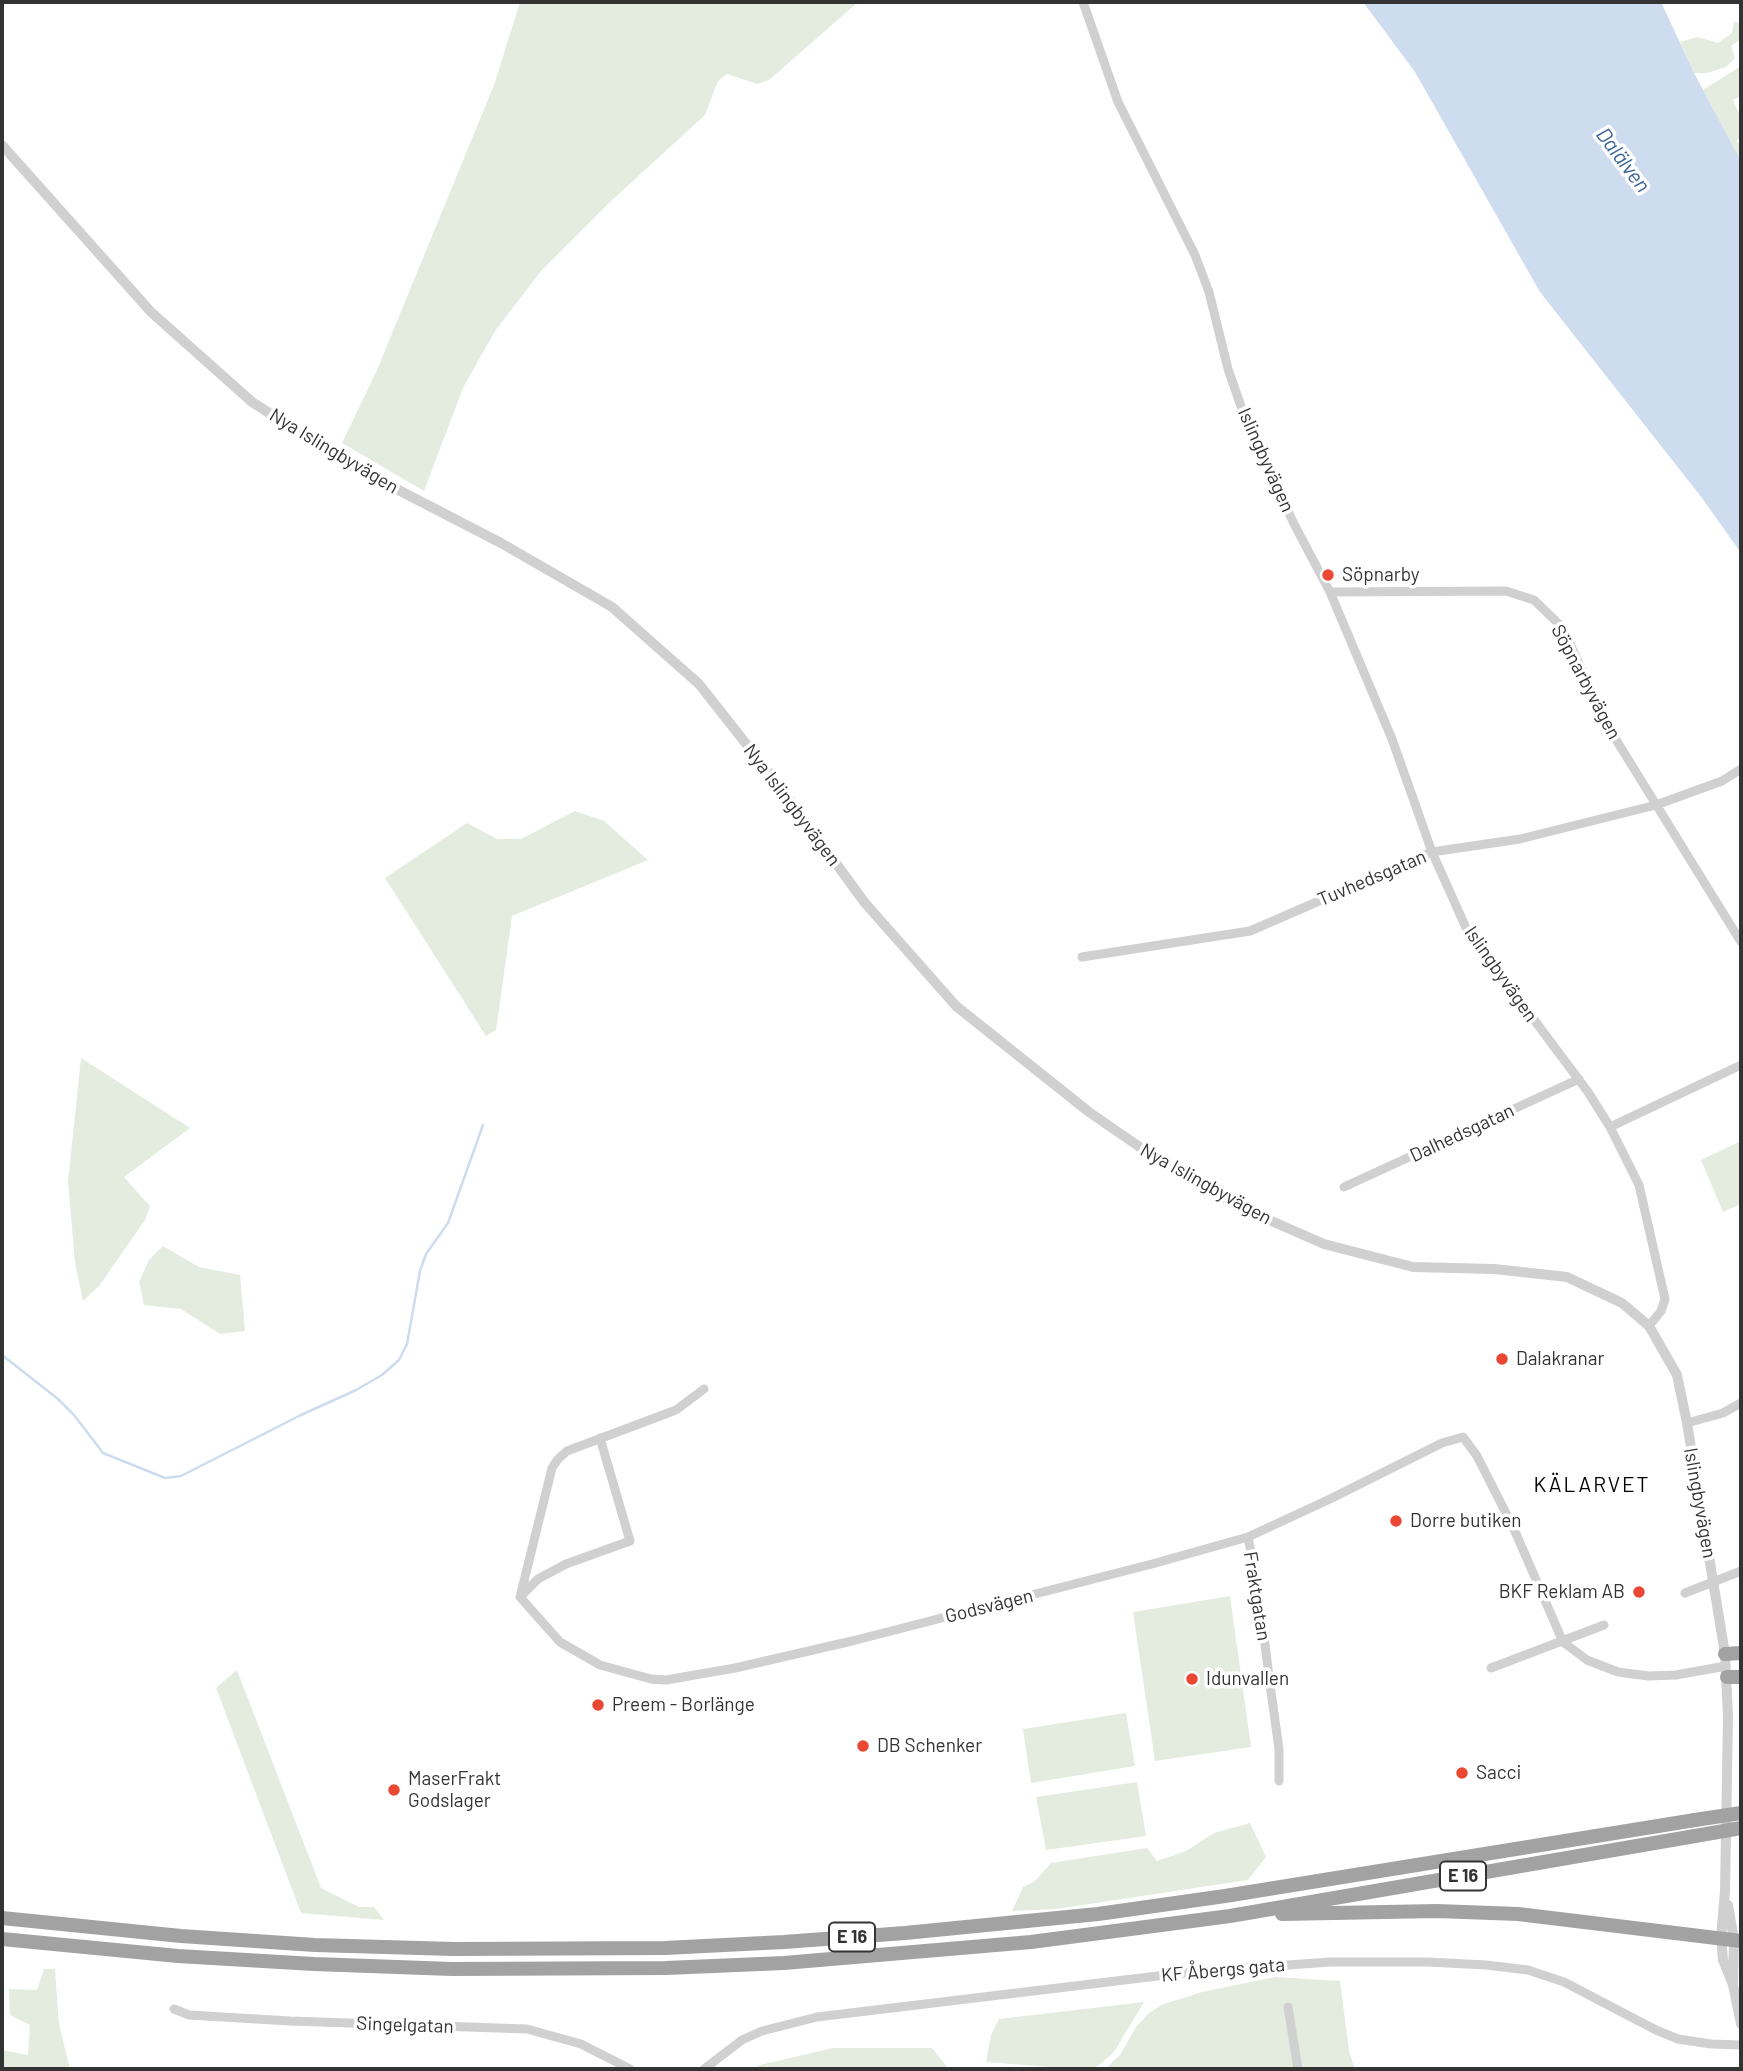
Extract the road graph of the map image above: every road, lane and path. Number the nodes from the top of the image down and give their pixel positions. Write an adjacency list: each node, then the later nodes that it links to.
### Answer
1 (1083, 2): 3 (street, Islingbyvägen)
2 (2, 145): 13 (street, Nya Islingbyvägen)
3 (1330, 592): 5 (street, Söpnarbyvägen); 6 (street, Islingbyvägen)
4 (1741, 769): 5 (street, Tuvhedsgatan)
5 (1656, 804): 6 (street, Tuvhedsgatan); 7 (street, Söpnarbyvägen)
6 (1432, 852): 8 (street, Tuvhedsgatan); 10 (street, Islingbyvägen)
7 (1741, 942)
8 (1082, 957)
9 (1741, 1065): 11 (street)
10 (1579, 1079): 11 (street, Islingbyvägen); 12 (street, Dalhedsgatan)
11 (1609, 1127): 13 (street, Islingbyvägen)
12 (1344, 1187)
13 (1649, 1326): 16 (street, Islingbyvägen)
14 (704, 1389): 17 (street)
15 (1741, 1403): 16 (street)
16 (1687, 1423): 20 (street, Islingbyvägen)
17 (600, 1438): 22 (street); 22 (street)
18 (1248, 1537): 22 (street, Godsvägen); 24 (street, Godsvägen); 28 (street, Fraktgatan)
19 (1741, 1571): 20 (street)
20 (1714, 1582): 21 (street); 27 (street, Islingbyvägen)
21 (1685, 1592)
22 (520, 1597)
23 (1604, 1625): 24 (street)
24 (1563, 1642): 26 (street); 27 (street)
25 (1741, 1653): 27 (highway)
26 (1491, 1668)
27 (1730, 1668): 34 (street, Islingbyvägen)
28 (1279, 1781)
29 (1741, 1813): 32 (highway, E 16, bridge)
30 (1741, 1828): 31 (highway, E 16, bridge)
31 (1230, 1916): 33 (highway, E 16); 34 (highway)
32 (2, 1918)
33 (2, 1939)
34 (1732, 1940): 37 (street, Islingbyvägen)
35 (1288, 2007): 41 (street)
36 (174, 2009): 39 (street, Singelgatan)
37 (1741, 2024)
38 (1741, 2045): 40 (street, KF Åbergs gata)
39 (630, 2069)
40 (704, 2069)
41 (1298, 2069)

